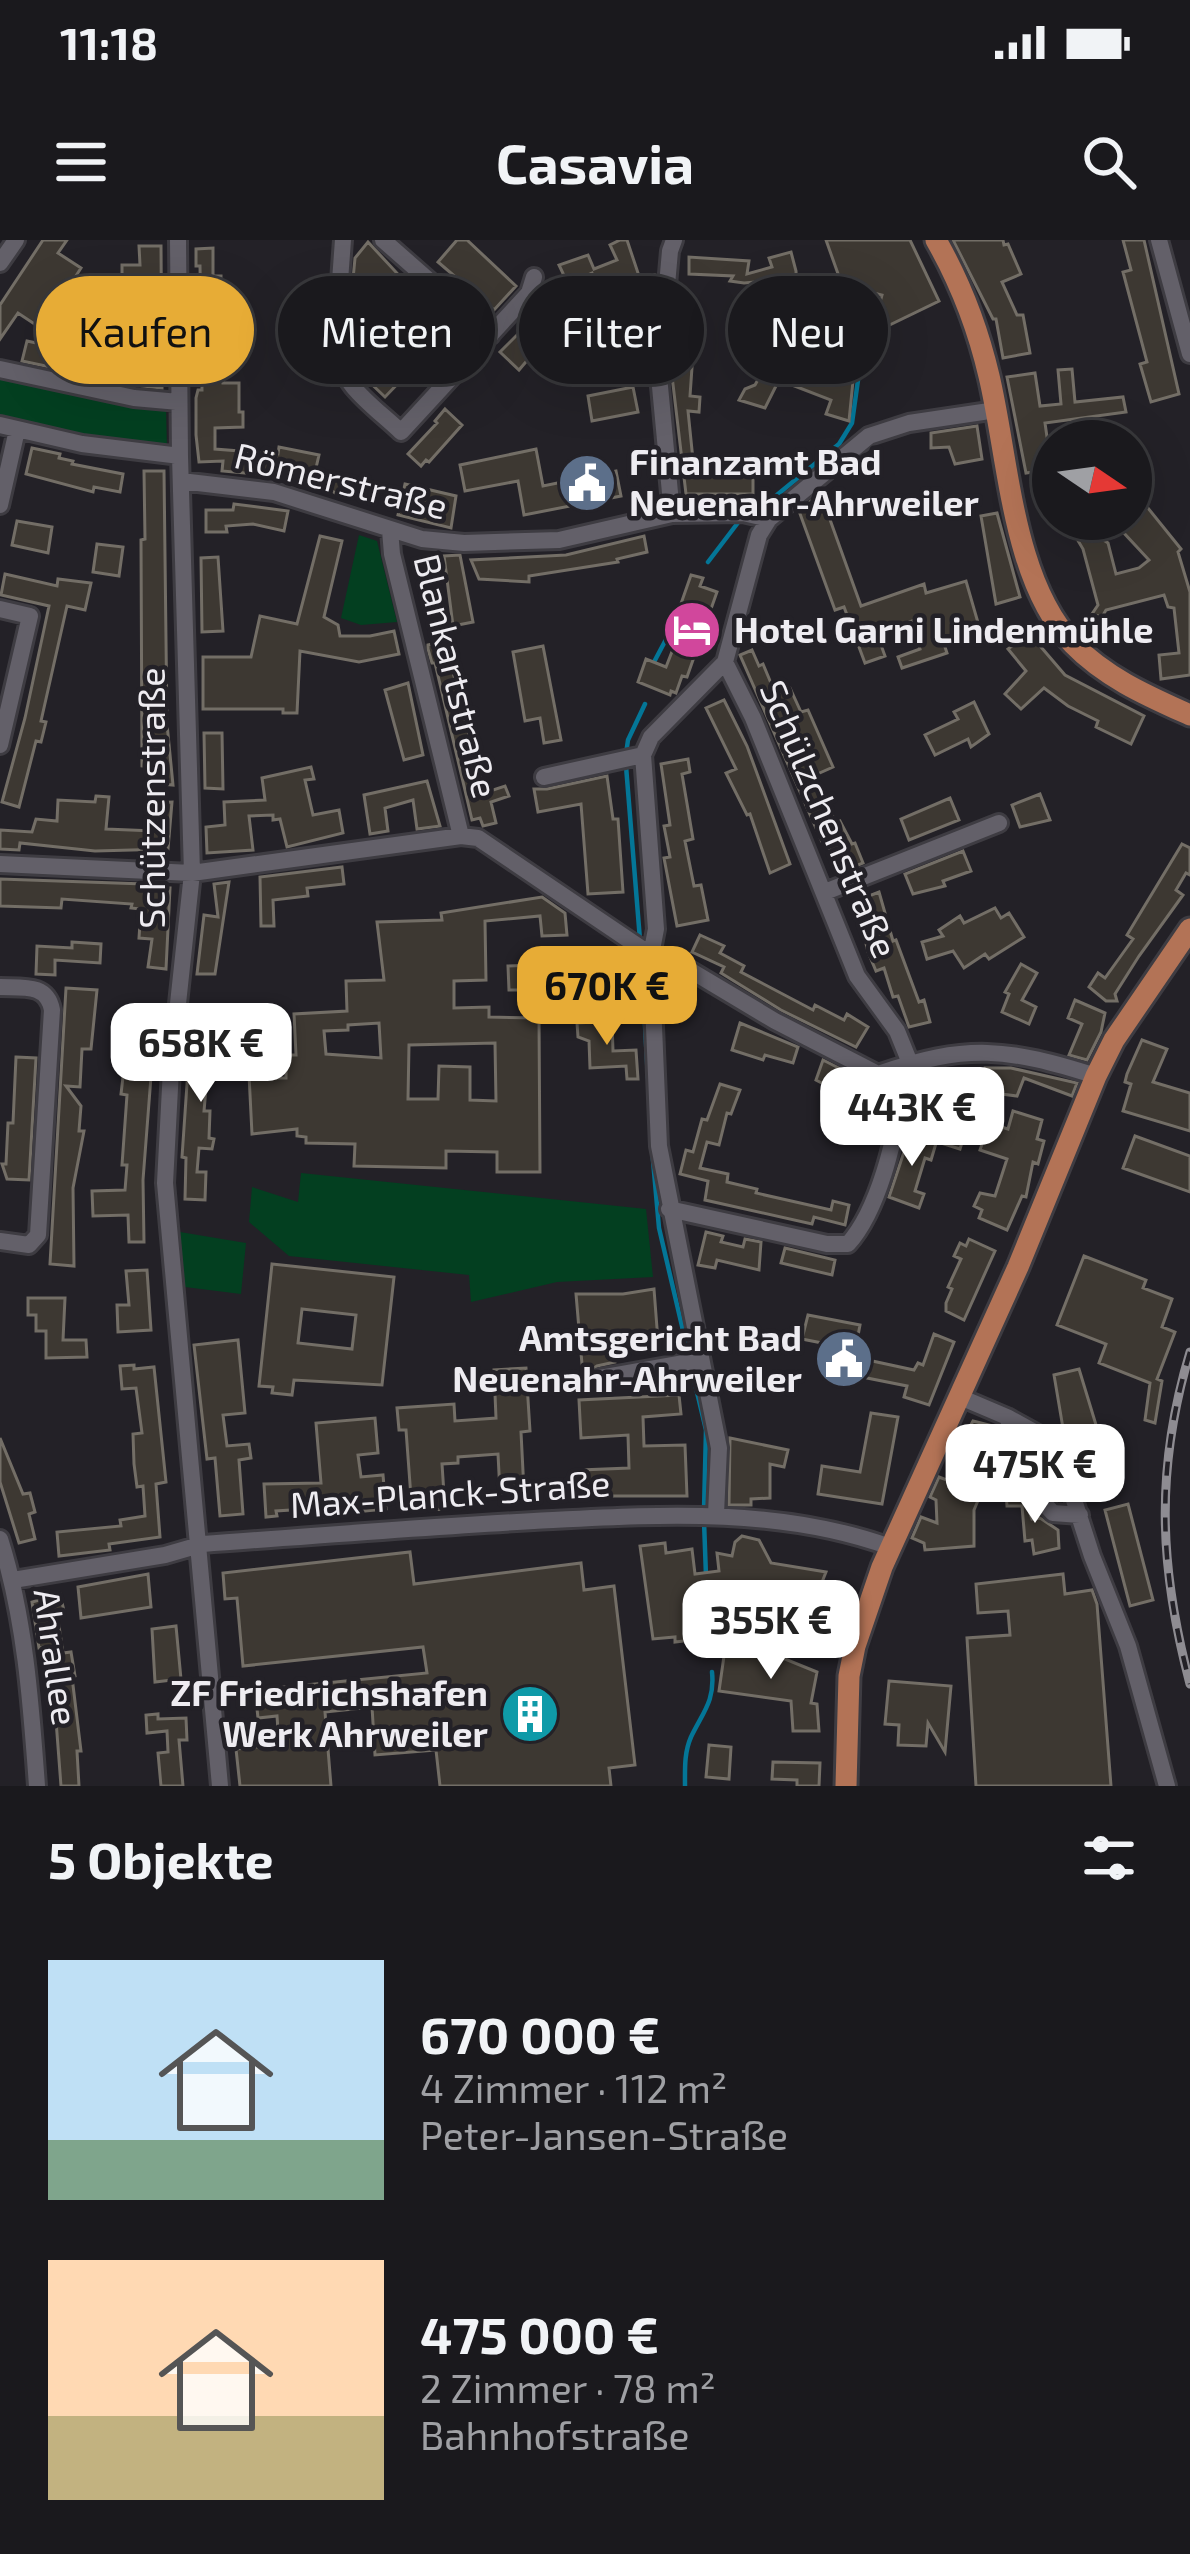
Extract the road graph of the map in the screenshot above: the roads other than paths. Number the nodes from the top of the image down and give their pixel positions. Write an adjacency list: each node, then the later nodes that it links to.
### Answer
1 (16, 240): 8 (street)
2 (178, 240): 17 (street, Schützenstraße)
3 (343, 240): 9 (street)
4 (383, 240): 10 (street)
5 (674, 240): 23 (street)
6 (935, 240): 18 (main road)
7 (1160, 240): 13 (street)
8 (0, 263)
9 (340, 276)
10 (424, 276)
11 (519, 304): 12 (street)
12 (495, 331)
13 (1190, 355)
14 (0, 369): 17 (street)
15 (350, 384): 16 (street)
16 (446, 384)
17 (179, 402): 20 (street, Schützenstraße)
18 (996, 410): 24 (street); 29 (main road)
19 (9, 428): 20 (street, Römerstraße); 22 (street)
20 (180, 456): 21 (street, Schützenstraße)
21 (181, 481): 25 (street, Römerstraße); 36 (street, Schützenstraße)
22 (0, 505)
23 (672, 514): 24 (street, Römerstraße); 25 (street, Römerstraße)
24 (769, 519): 27 (street)
25 (390, 530): 34 (street, Blankartstraße)
26 (0, 609): 28 (street)
27 (725, 662): 31 (street); 37 (street, Schülzchenstraße)
28 (4, 707): 30 (street)
29 (1190, 716)
30 (0, 746)
31 (631, 758): 32 (street); 39 (street)
32 (544, 778)
33 (999, 823): 37 (street)
34 (461, 836): 36 (street); 39 (street)
35 (0, 864): 36 (street)
36 (192, 873): 52 (street, Schützenstraße)
37 (825, 892): 41 (street, Schülzchenstraße)
38 (1190, 929): 42 (main road)
39 (644, 951): 41 (street); 43 (street)
40 (0, 987): 44 (street)
41 (910, 1063): 42 (street); 43 (street)
42 (1096, 1076): 47 (main road)
43 (669, 1209): 45 (street)
44 (0, 1241)
45 (694, 1361): 46 (street); 49 (street)
46 (600, 1378)
47 (960, 1397): 48 (street); 53 (main road)
48 (1007, 1417): 50 (street); 50 (street)
49 (708, 1514): 52 (street, Max-Planck-Straße); 53 (street, Max-Planck-Straße)
50 (1080, 1515): 58 (street)
51 (0, 1539): 54 (street, Ahrallee)
52 (196, 1545): 54 (street, Max-Planck-Straße); 56 (street, Schützenstraße)
53 (890, 1547): 57 (main road)
54 (13, 1580): 55 (street, Ahrallee)
55 (38, 1786)
56 (220, 1786)
57 (846, 1786)
58 (1167, 1786)

